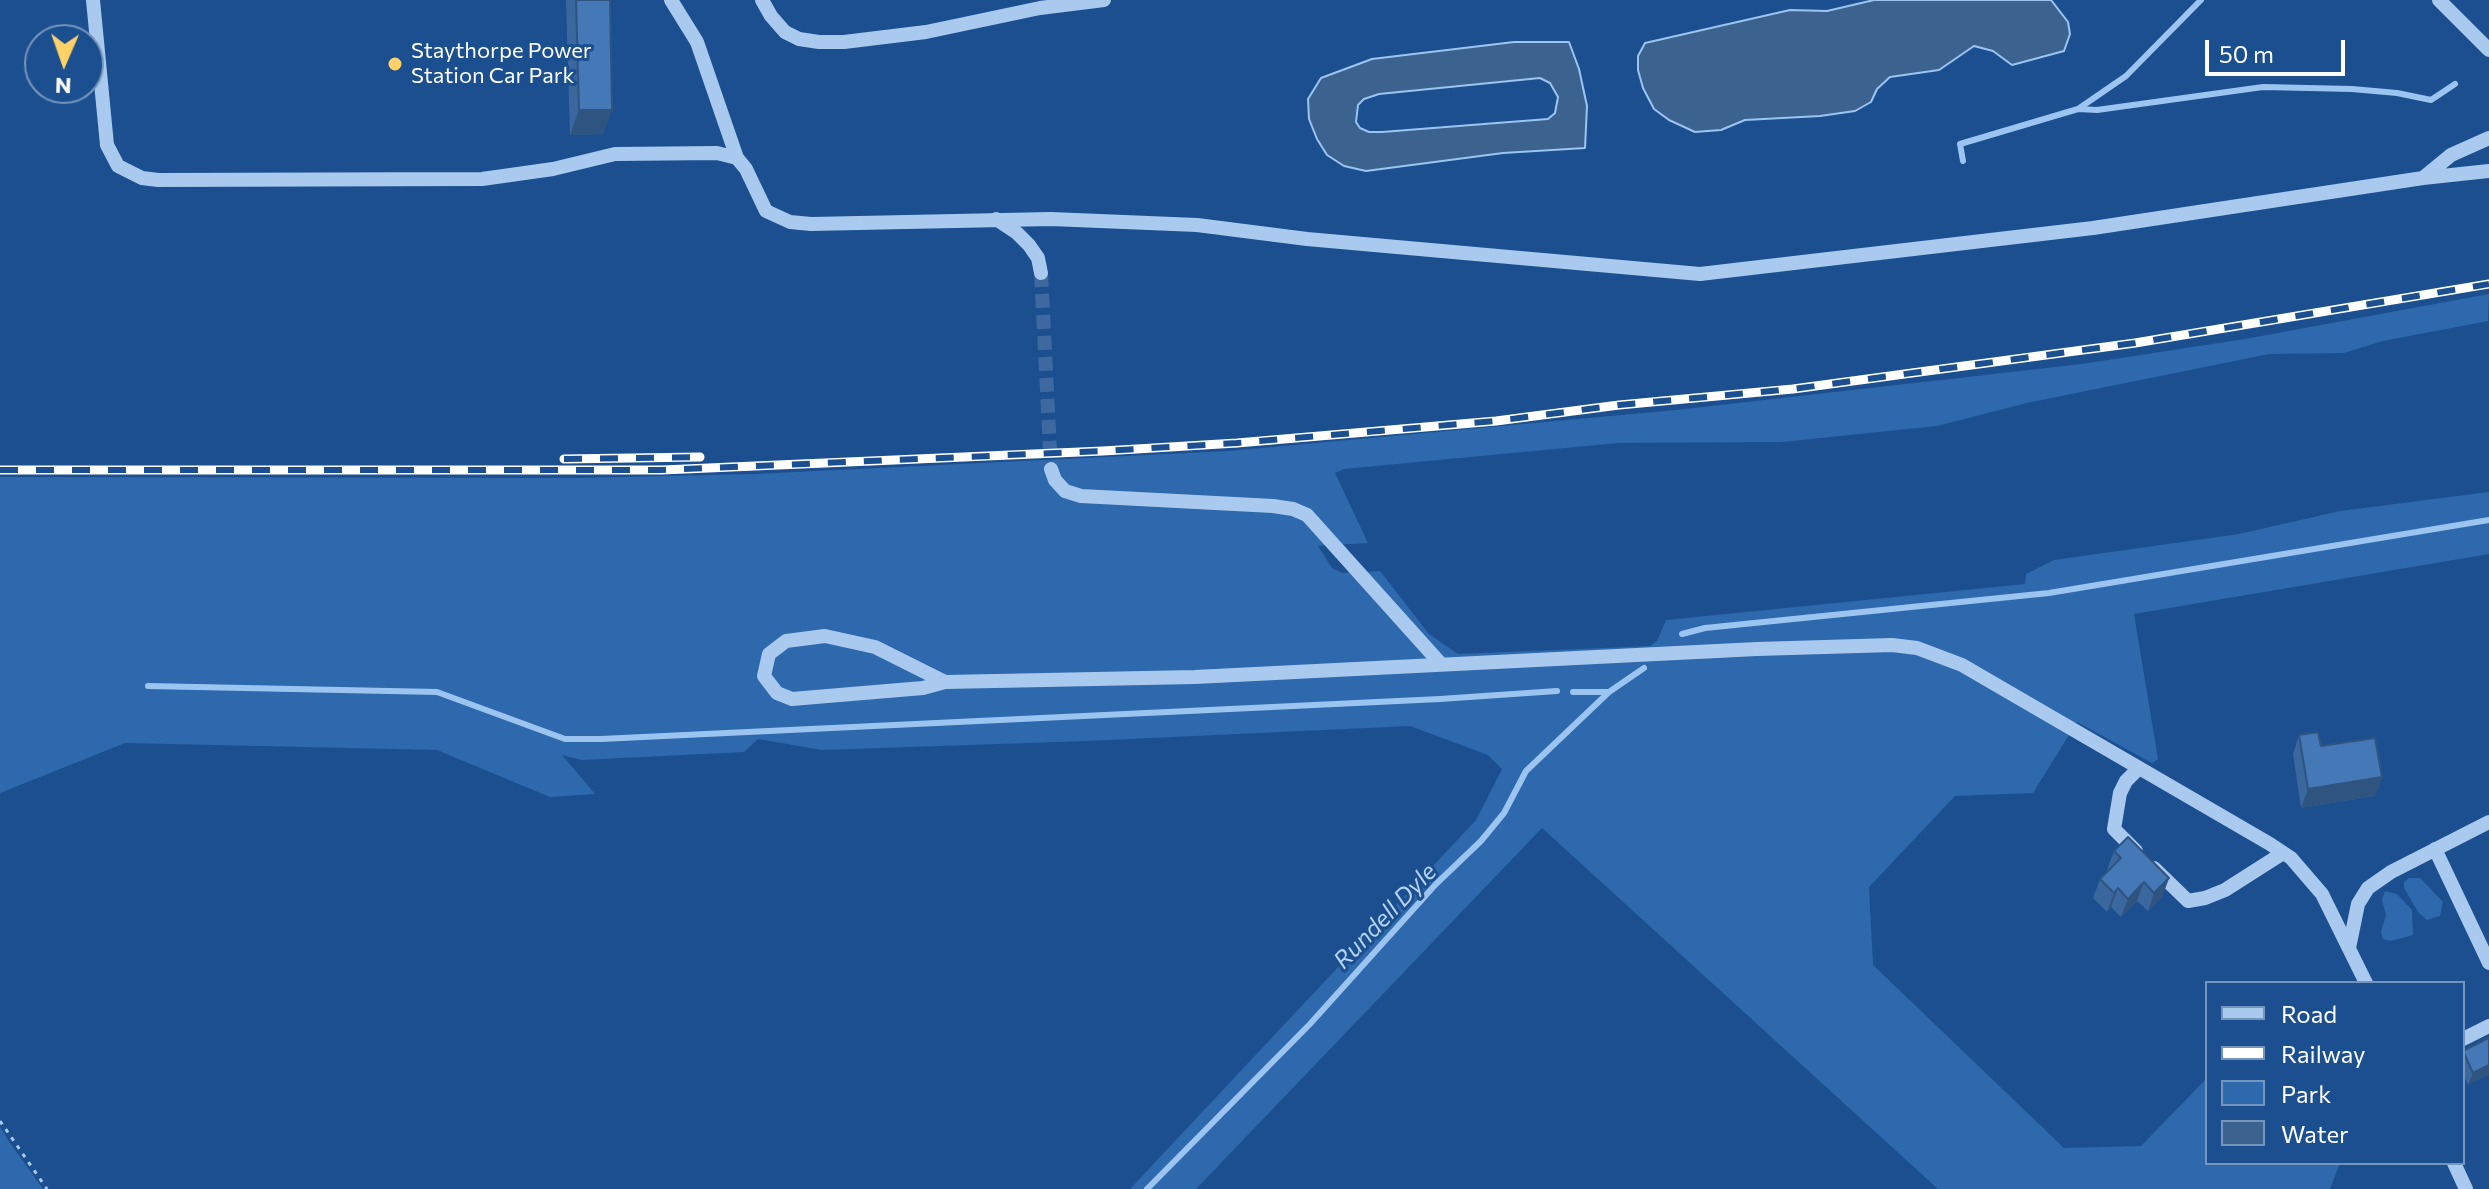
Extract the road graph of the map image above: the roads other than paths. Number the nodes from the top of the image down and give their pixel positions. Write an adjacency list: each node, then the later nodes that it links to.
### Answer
1 (93, 0): 9 (lane)
2 (671, 0): 9 (lane)
3 (762, 0): 6 (lane)
4 (1104, 0): 6 (lane)
5 (2439, 0): 7 (lane)
6 (1083, 1)
7 (2489, 50)
8 (2489, 138): 11 (lane)
9 (737, 158): 12 (lane)
10 (2489, 171): 11 (lane)
11 (2423, 178): 12 (lane)
12 (996, 219): 13 (lane)
13 (1041, 273)
14 (1051, 469): 15 (lane)
15 (1440, 663): 16 (lane); 17 (lane)
16 (945, 682): 16 (lane)
17 (2139, 768): 20 (lane); 20 (lane)
18 (2489, 822): 19 (lane)
19 (2435, 849): 21 (lane); 22 (lane)
20 (2283, 853): 21 (lane)
21 (2349, 948): 23 (lane)
22 (2489, 963)
23 (2365, 981)
24 (2489, 1026): 25 (lane)
25 (2465, 1038)
26 (2455, 1165): 27 (lane)
27 (2466, 1189)

